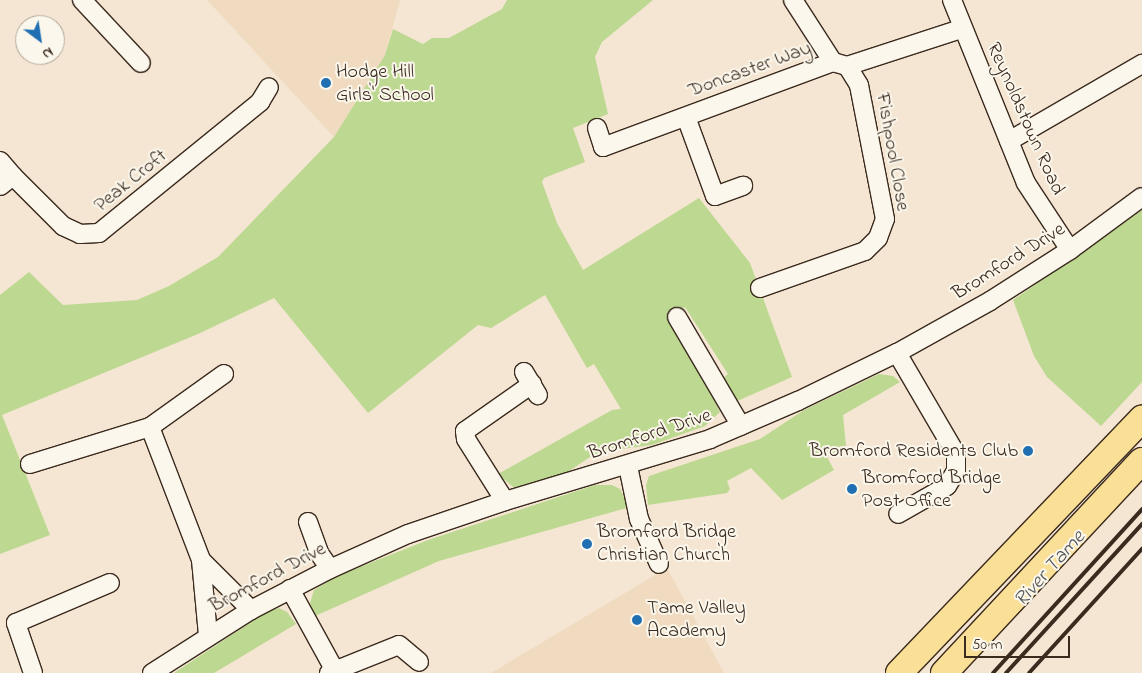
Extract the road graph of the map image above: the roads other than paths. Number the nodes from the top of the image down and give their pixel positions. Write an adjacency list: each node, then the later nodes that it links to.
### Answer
1 (82, 0): 5 (street)
2 (793, 0): 6 (street, Fishpool Close)
3 (952, 0): 4 (street, Reynoldstown Road)
4 (961, 29): 6 (street, Doncaster Way); 11 (street, Reynoldstown Road)
5 (141, 63)
6 (840, 64): 9 (street, Doncaster Way); 17 (street, Fishpool Close)
7 (1142, 64): 11 (street)
8 (269, 86): 13 (street, Peak Croft)
9 (686, 117): 10 (street, Doncaster Way); 14 (street)
10 (597, 128)
11 (1009, 141): 16 (street, Reynoldstown Road)
12 (0, 161): 13 (street, Peak Croft)
13 (6, 181)
14 (744, 186)
15 (1142, 197): 16 (street, Bromford Drive)
16 (1070, 250): 19 (street, Bromford Drive)
17 (760, 288)
18 (677, 317): 23 (street)
19 (897, 353): 23 (street, Bromford Drive); 29 (street)
20 (224, 374): 24 (street)
21 (531, 384): 28 (street)
22 (1142, 419): 42 (highway)
23 (741, 426): 27 (street, Bromford Drive)
24 (150, 427): 26 (street); 31 (street)
25 (1142, 461): 43 (highway)
26 (30, 464)
27 (628, 466): 28 (street, Bromford Drive); 32 (street)
28 (505, 501): 33 (street, Bromford Drive)
29 (898, 514)
30 (308, 522): 33 (street)
31 (201, 560): 36 (street); 37 (street)
32 (659, 564)
33 (330, 569): 35 (street, Bromford Drive)
34 (110, 583): 40 (street)
35 (290, 589): 36 (street, Bromford Drive); 39 (street)
36 (251, 610): 37 (street, Bromford Drive)
37 (208, 634): 41 (street, Bromford Drive)
38 (419, 662): 39 (street)
39 (332, 671)
40 (33, 673)
41 (152, 673)
42 (899, 673)
43 (944, 673)

